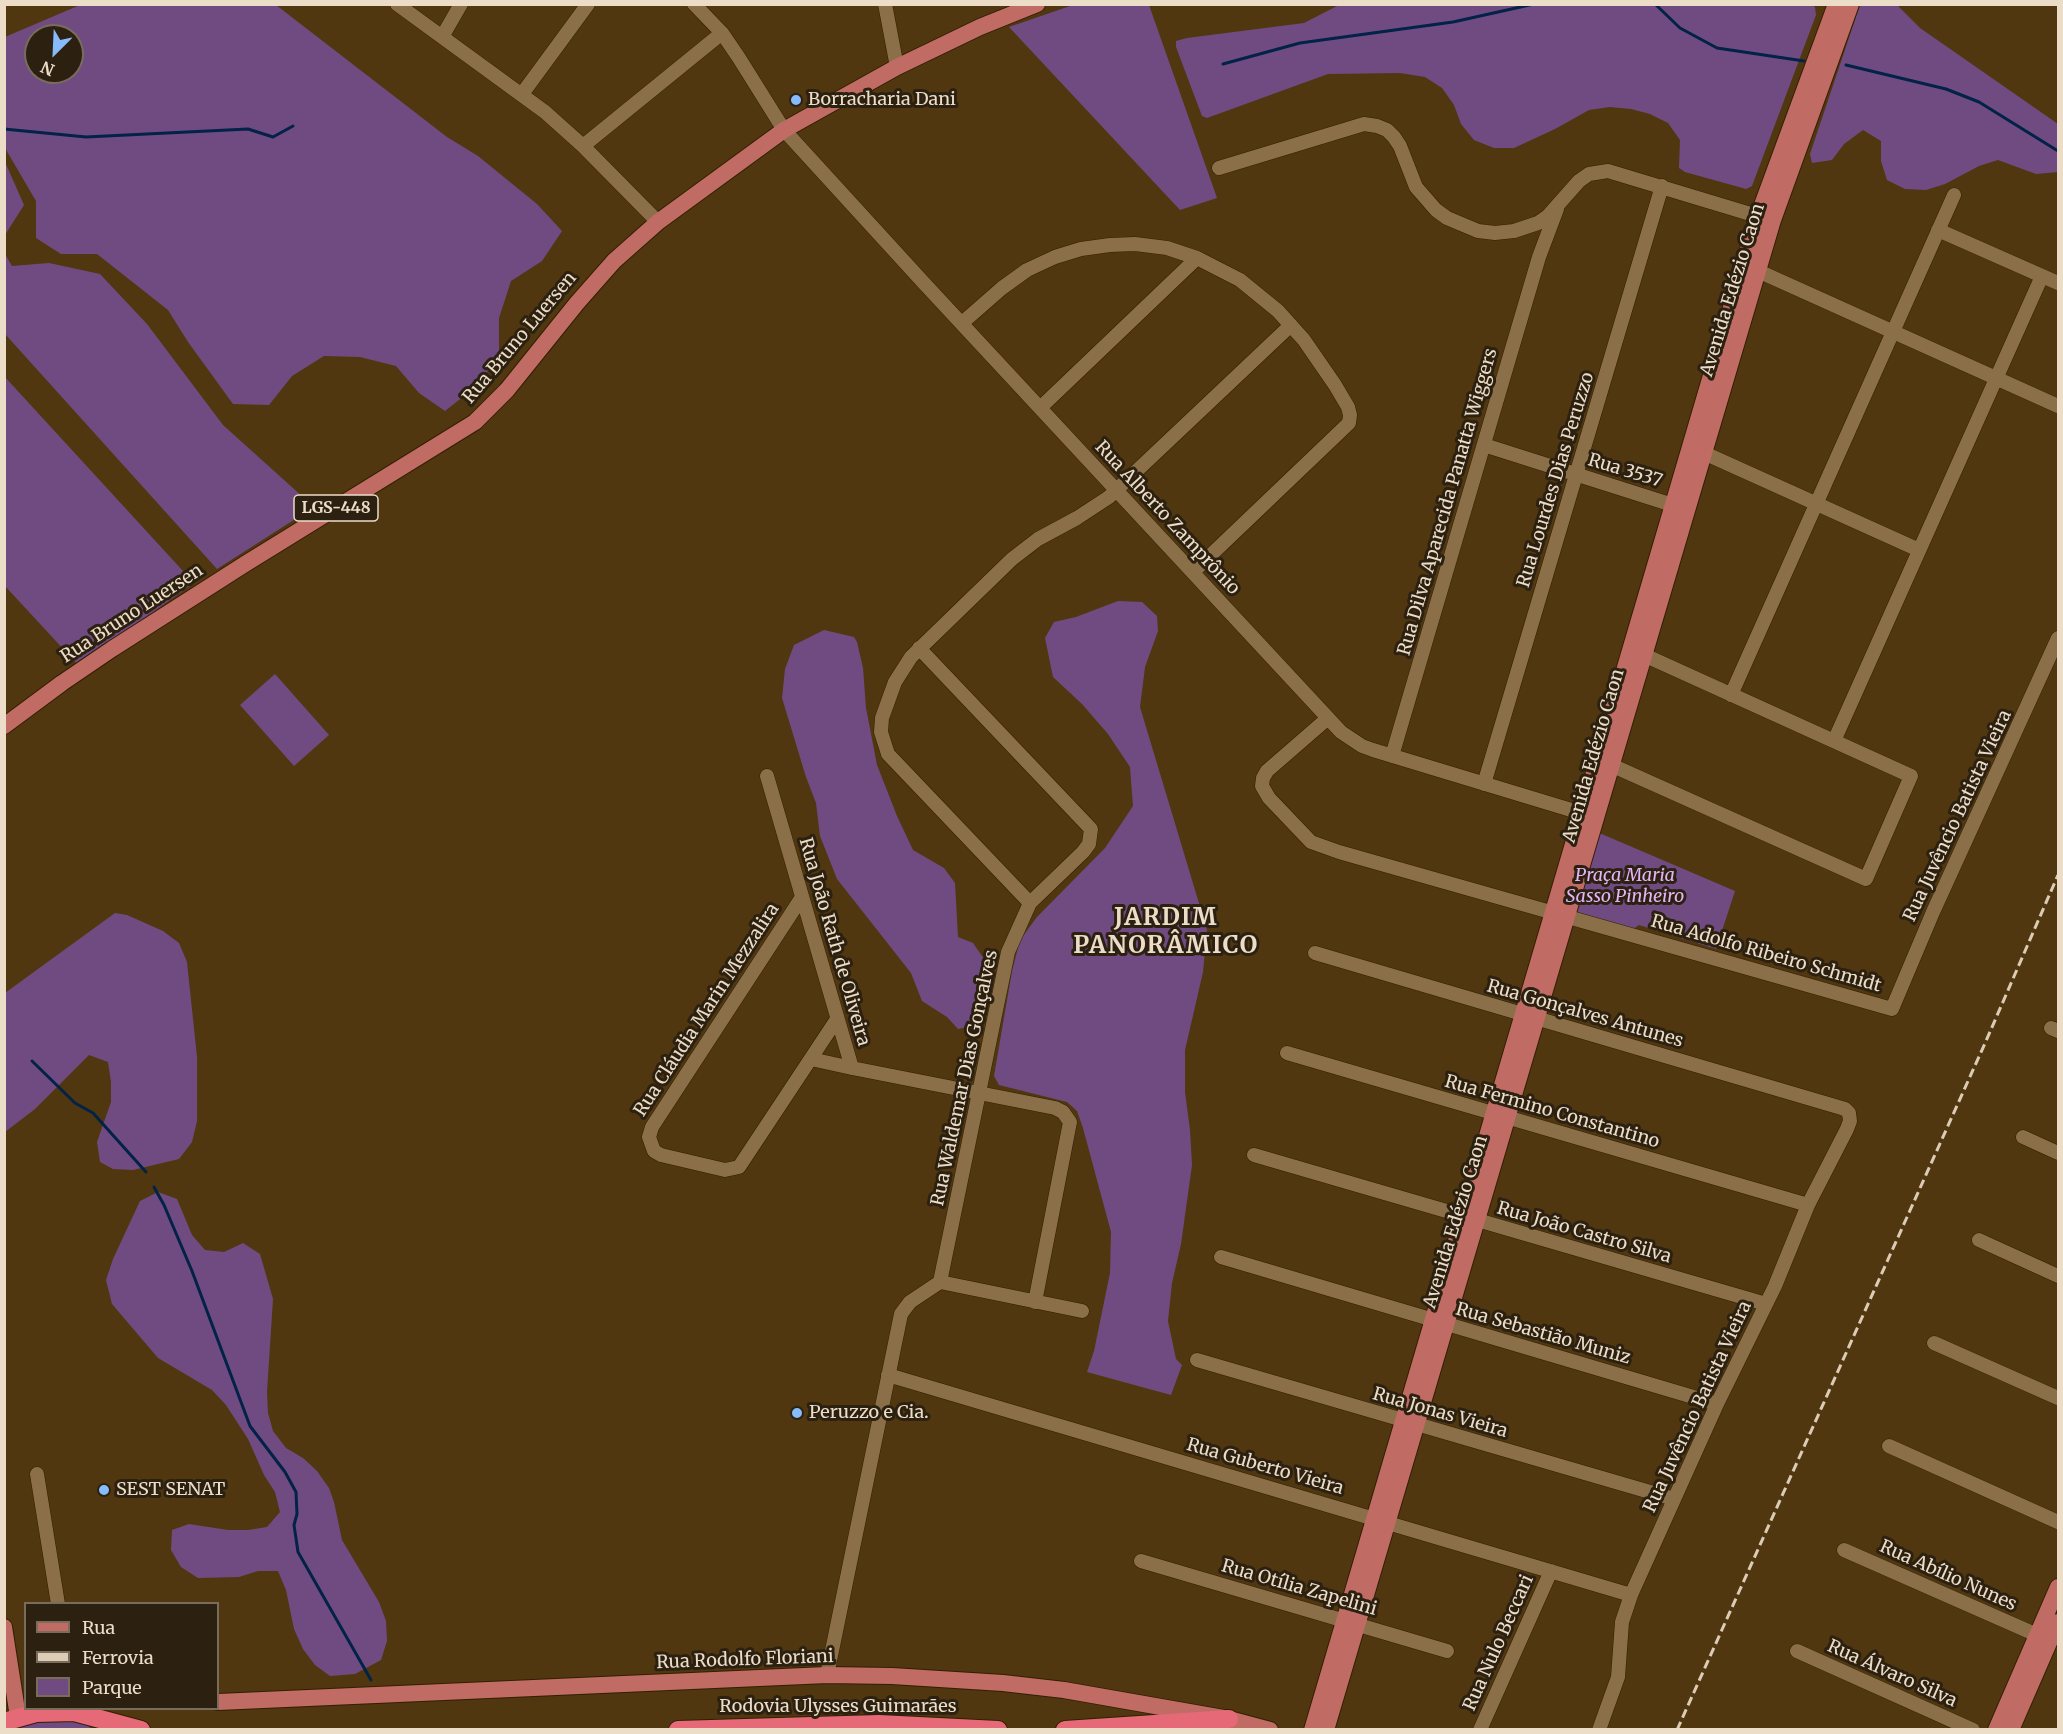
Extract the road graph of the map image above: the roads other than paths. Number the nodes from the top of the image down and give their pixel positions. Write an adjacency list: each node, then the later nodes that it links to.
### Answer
1 (397, 4): 10 (street)
2 (461, 4): 10 (street)
3 (588, 4): 12 (street)
4 (694, 4): 9 (street, Rua Alberto Zamprônio)
5 (885, 4): 11 (street)
6 (1037, 4): 11 (main road, Rua Bruno Luersen / LGS-448)
7 (1836, 4): 19 (main road, Avenida Edézio Caon)
8 (1851, 4): 19 (main road, Avenida Edézio Caon)
9 (722, 33): 13 (street, Rua Alberto Zamprônio); 14 (street)
10 (442, 37): 12 (street)
11 (897, 67): 13 (main road, Rua Bruno Luersen / LGS-448)
12 (522, 94): 14 (street)
13 (784, 130): 20 (main road, Rua Bruno Luersen / LGS-448); 28 (street, Rua Alberto Zamprônio)
14 (583, 146): 20 (street)
15 (1219, 168): 21 (street)
16 (1662, 186): 18 (street); 19 (street); 36 (street, Rua Lourdes Dias Peruzzo)
17 (1954, 195): 22 (street)
18 (1559, 205): 21 (street); 23 (street, Rua Dilva Aparecida Panatta Wiggers)
19 (1766, 218): 25 (main road, Avenida Edézio Caon); 39 (main road, Avenida Edézio Caon)
20 (658, 222): 47 (main road, Rua Bruno Luersen / LGS-448)
21 (1530, 226): 23 (street)
22 (1938, 230): 26 (street); 30 (street)
23 (1539, 257): 34 (street, Rua Dilva Aparecida Panatta Wiggers)
24 (1197, 258): 28 (street); 29 (street); 33 (street)
25 (1758, 271): 30 (street); 35 (main road, Avenida Edézio Caon)
26 (2042, 276): 27 (street); 31 (street)
27 (2058, 283)
28 (962, 323): 33 (street, Rua Alberto Zamprônio)
29 (1291, 325): 37 (street); 41 (street)
30 (1893, 332): 31 (street); 38 (street)
31 (1996, 378): 32 (street); 40 (street)
32 (2058, 406)
33 (1040, 408): 37 (street, Rua Alberto Zamprônio)
34 (1484, 445): 36 (street, Rua 3537); 49 (street, Rua Dilva Aparecida Panatta Wiggers)
35 (1704, 453): 38 (street); 39 (main road, Avenida Edézio Caon)
36 (1577, 474): 39 (street, Rua 3537); 52 (street, Rua Lourdes Dias Peruzzo)
37 (1116, 490): 41 (street, Rua Alberto Zamprônio); 43 (street)
38 (1816, 503): 40 (street); 45 (street)
39 (1680, 507): 44 (main road, Avenida Edézio Caon); 53 (main road, Avenida Edézio Caon)
40 (1919, 550): 48 (street)
41 (1193, 572): 46 (street, Rua Alberto Zamprônio)
42 (2058, 638): 58 (street, Rua Juvêncio Batista Vieira)
43 (919, 648): 55 (street); 55 (street, Rua Waldemar Dias Gonçalves)
44 (1644, 655): 45 (street); 50 (main road, Avenida Edézio Caon)
45 (1731, 695): 48 (street)
46 (1328, 717): 49 (street, Rua Alberto Zamprônio); 56 (street, Rua Adolfo Ribeiro Schmidt)
47 (4, 726)
48 (1834, 741): 50 (street)
49 (1392, 756): 52 (street, Rua Alberto Zamprônio)
50 (1611, 765): 53 (main road, Avenida Edézio Caon)
51 (766, 776): 54 (street, Rua João Rath de Oliveira)
52 (1484, 784): 53 (street, Rua Alberto Zamprônio)
53 (1589, 815): 56 (main road, Avenida Edézio Caon)
54 (802, 897): 60 (street, Rua João Rath de Oliveira); 62 (street, Rua Cláudia Marin Mezzalira)
55 (1030, 903): 64 (street, Rua Waldemar Dias Gonçalves)
56 (1560, 914): 58 (street, Rua Adolfo Ribeiro Schmidt); 59 (main road, Avenida Edézio Caon)
57 (1315, 953): 59 (street, Rua Gonçalves Antunes)
58 (1892, 1009)
59 (1530, 1016): 65 (street, Rua Gonçalves Antunes); 66 (main road, Avenida Edézio Caon)
60 (837, 1019): 62 (street); 63 (street, Rua João Rath de Oliveira)
61 (1287, 1053): 66 (street, Rua Fermino Constantino)
62 (811, 1059): 63 (street)
63 (852, 1068): 64 (street, Rua João Rath de Oliveira)
64 (980, 1093): 75 (street, Rua Waldemar Dias Gonçalves); 76 (street, Rua João Rath de Oliveira)
65 (1845, 1109): 70 (street, Rua Juvêncio Batista Vieira)
66 (1500, 1115): 70 (street, Rua Fermino Constantino); 71 (main road, Avenida Edézio Caon)
67 (2023, 1137): 68 (street)
68 (2058, 1153)
69 (1254, 1155): 71 (street, Rua João Castro Silva)
70 (1808, 1205): 77 (street, Rua Juvêncio Batista Vieira)
71 (1470, 1218): 77 (street, Rua João Castro Silva); 79 (main road, Avenida Edézio Caon)
72 (1979, 1240): 74 (street)
73 (1221, 1257): 79 (street, Rua Sebastião Muniz)
74 (2058, 1276)
75 (940, 1282): 76 (street); 82 (street)
76 (1035, 1302): 78 (street)
77 (1766, 1304): 84 (street, Rua Juvêncio Batista Vieira)
78 (1082, 1311)
79 (1439, 1322): 84 (street, Rua Sebastião Muniz); 85 (main road, Avenida Edézio Caon)
80 (1934, 1343): 83 (street)
81 (1197, 1360): 85 (street, Rua Jonas Vieira)
82 (888, 1375): 89 (street, Rua Guberto Vieira); 104 (street)
83 (2058, 1398)
84 (1717, 1404): 88 (street, Rua Juvêncio Batista Vieira)
85 (1410, 1422): 88 (street, Rua Jonas Vieira); 89 (main road, Avenida Edézio Caon)
86 (1888, 1446): 90 (street)
87 (37, 1474): 96 (street)
88 (1674, 1499): 95 (street, Rua Juvêncio Batista Vieira)
89 (1381, 1520): 93 (street, Rua Guberto Vieira); 97 (main road, Avenida Edézio Caon)
90 (2058, 1522)
91 (1844, 1550): 100 (street, Rua Abílio Nunes)
92 (1141, 1561): 97 (street, Rua Otília Zapelini)
93 (1551, 1570): 95 (street, Rua Guberto Vieira); 118 (street, Rua Nulo Beccari)
94 (2058, 1587): 100 (main road)
95 (1631, 1594): 119 (street, Rua Juvêncio Batista Vieira)
96 (58, 1602)
97 (1351, 1622): 101 (street, Rua Otília Zapelini); 116 (main road, Avenida Edézio Caon); 117 (main road, Avenida Edézio Caon)
98 (2058, 1622): 100 (main road)
99 (4, 1627): 103 (main road)
100 (2049, 1640): 121 (main road); 122 (main road)
101 (1447, 1651)
102 (1797, 1651): 120 (street, Rua Álvaro Silva)
103 (14, 1674): 108 (main road)
104 (827, 1675): 105 (main road, Rua Rodolfo Floriani); 107 (main road, Rua Rodolfo Floriani)
105 (219, 1702)
106 (74, 1710): 108 (highway); 110 (highway); 111 (highway)
107 (1229, 1719): 114 (highway); 115 (main road, Rua Rodolfo Floriani)
108 (9, 1722)
109 (980, 1728): 112 (highway, Rodovia Ulysses Guimarães); 113 (highway, Rodovia Ulysses Guimarães)
110 (97, 1730)
111 (141, 1730)
112 (678, 1730)
113 (998, 1730)
114 (1065, 1730)
115 (1270, 1730)
116 (1312, 1730)
117 (1326, 1730)
118 (1480, 1730)
119 (1599, 1730)
120 (1973, 1730)
121 (1996, 1730)
122 (2011, 1730)

